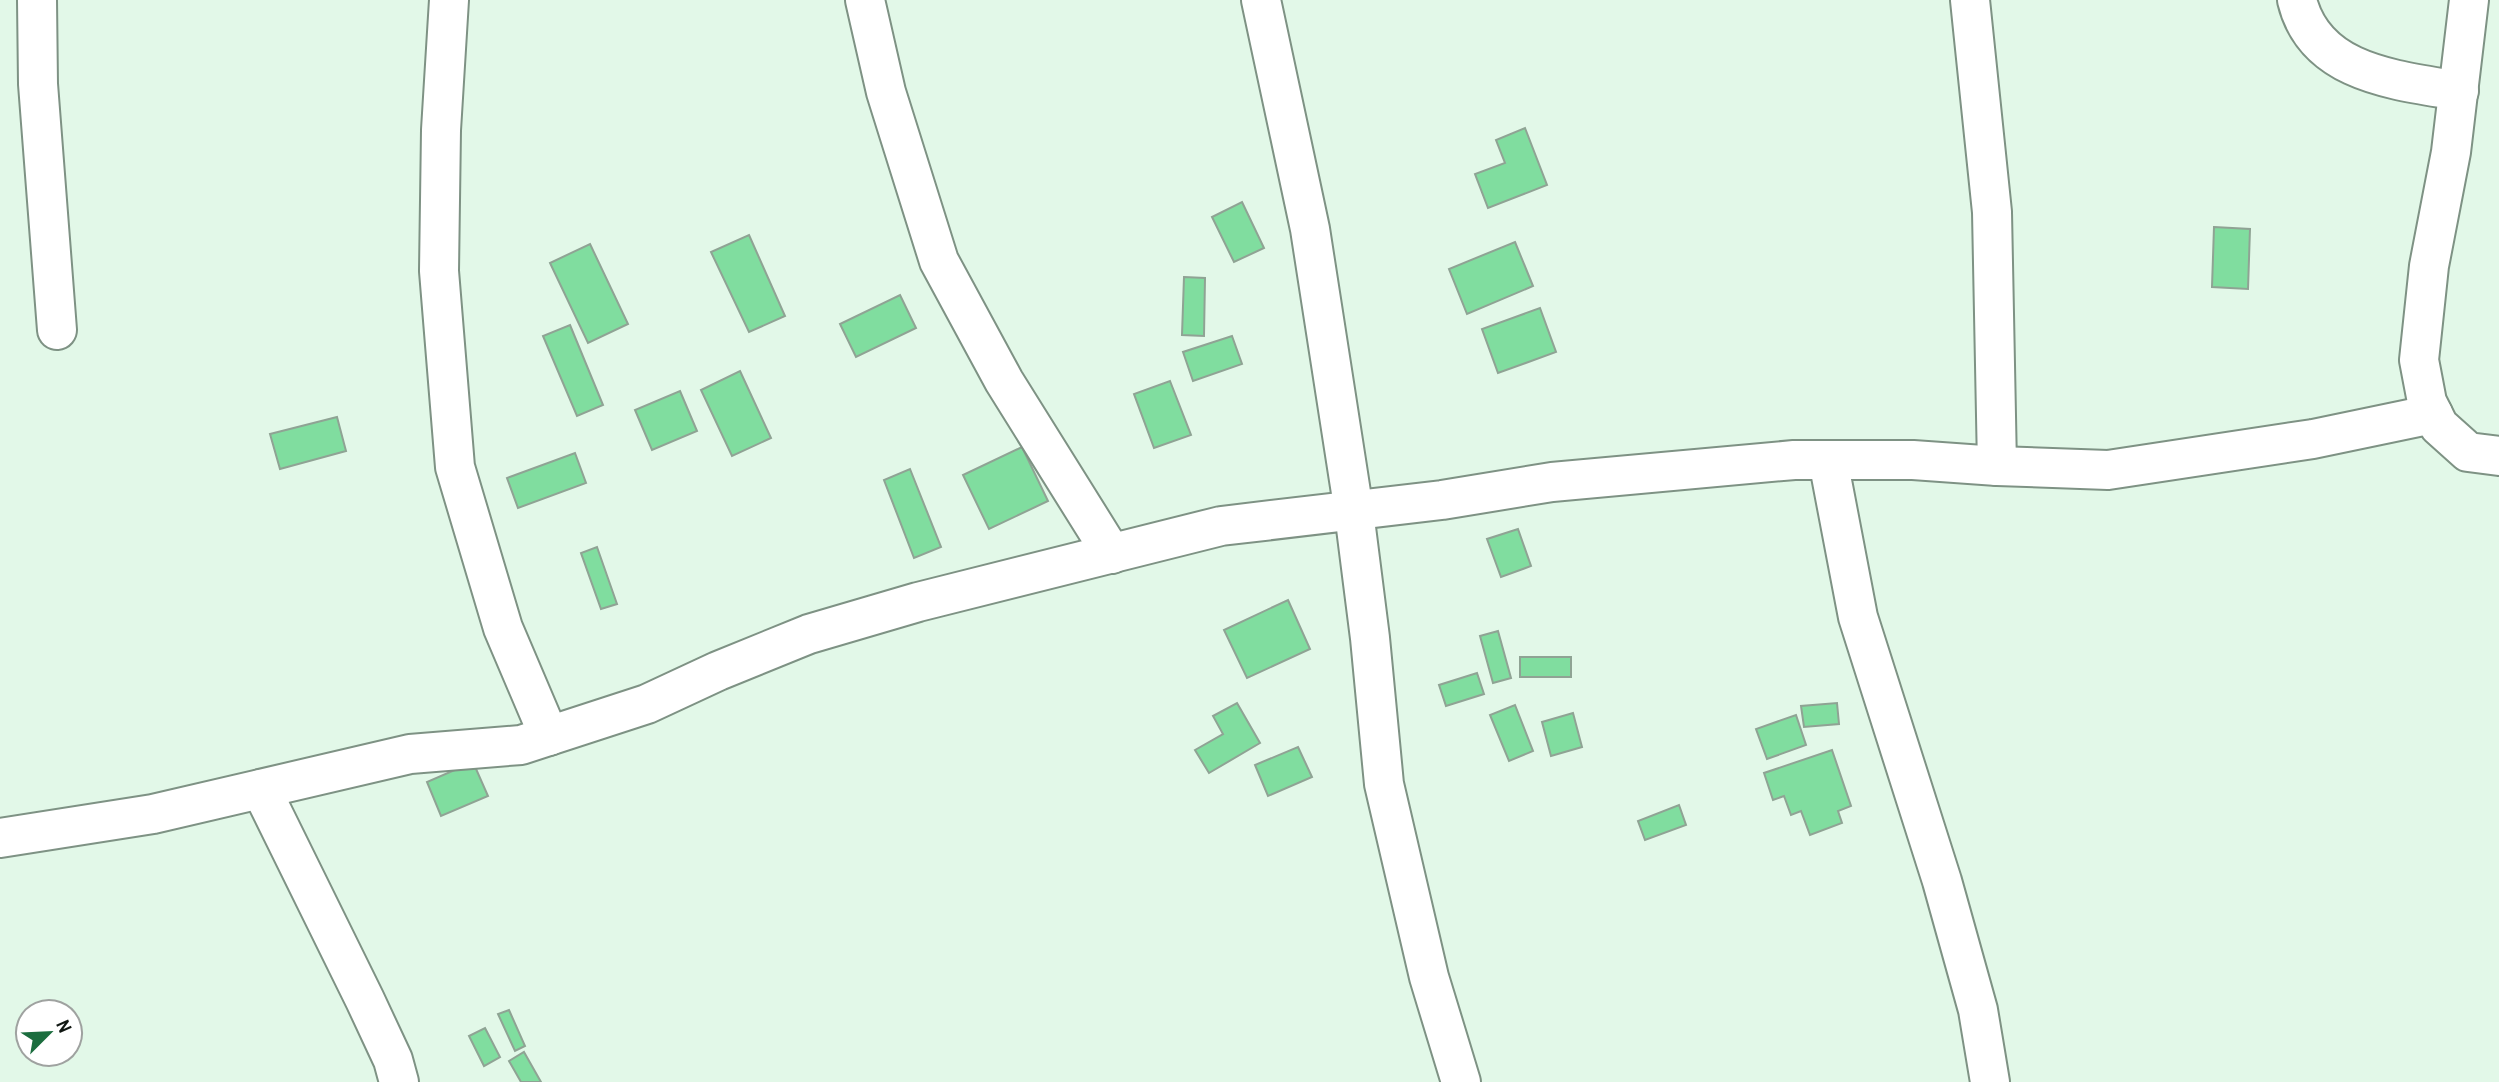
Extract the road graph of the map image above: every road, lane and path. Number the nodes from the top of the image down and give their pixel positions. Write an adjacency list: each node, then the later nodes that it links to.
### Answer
1 (37, 0): 9 (street)
2 (449, 0): 16 (street)
3 (865, 0): 15 (street)
4 (1261, 0): 14 (street)
5 (1970, 0): 13 (street)
6 (2297, 0): 8 (street)
7 (2469, 0): 8 (street)
8 (2459, 91): 10 (street)
9 (57, 330)
10 (2433, 414): 11 (street); 13 (street)
11 (2499, 456)
12 (1828, 460): 13 (street); 14 (street); 21 (street)
13 (1997, 466)
14 (1354, 512): 15 (street); 20 (street)
15 (1112, 554): 16 (street)
16 (549, 736): 17 (street)
17 (261, 789): 18 (street); 19 (street)
18 (0, 838)
19 (399, 1082)
20 (1461, 1082)
21 (1990, 1082)

